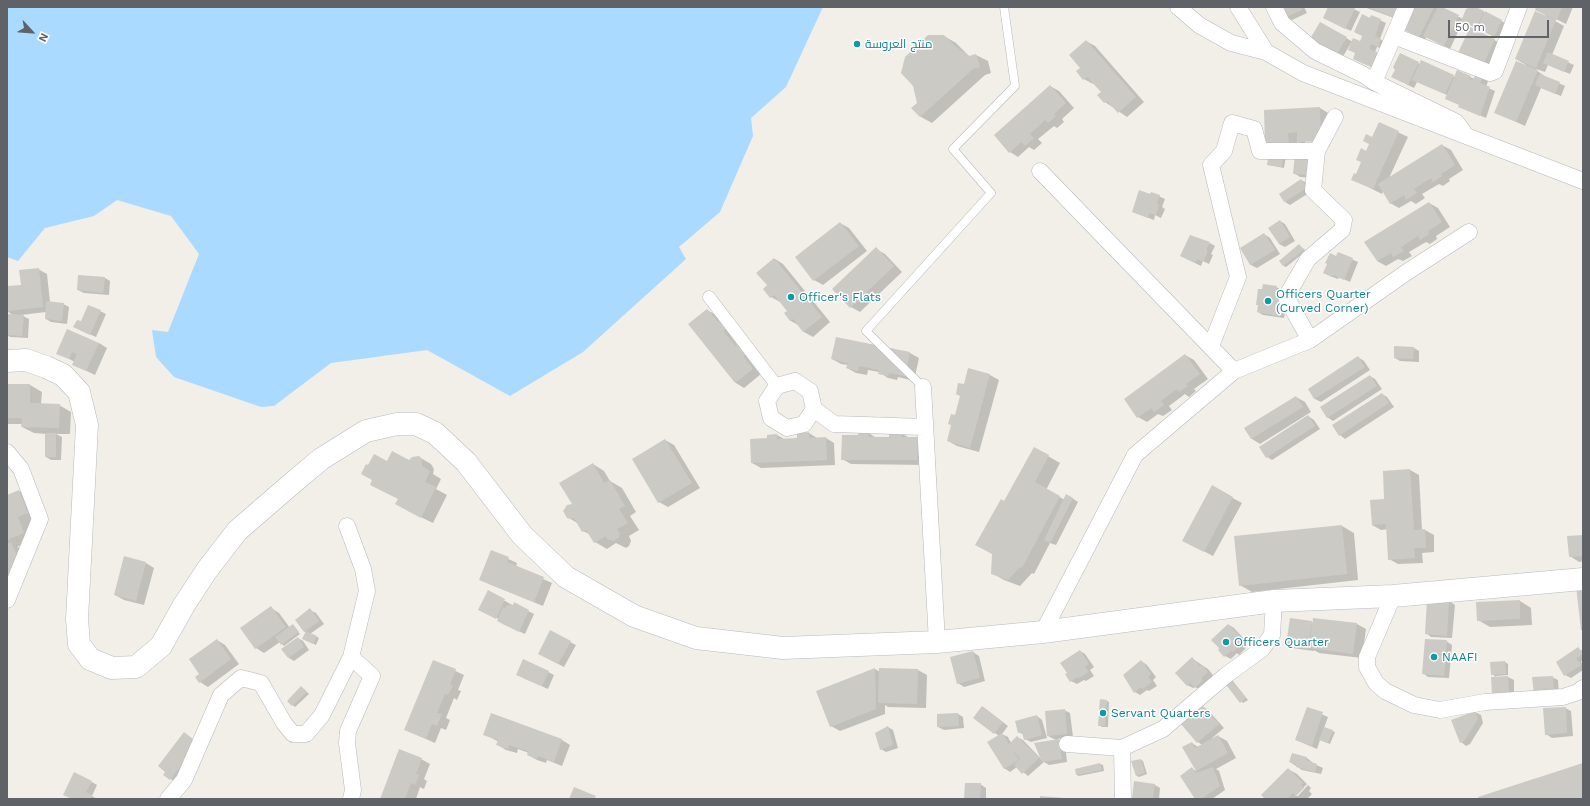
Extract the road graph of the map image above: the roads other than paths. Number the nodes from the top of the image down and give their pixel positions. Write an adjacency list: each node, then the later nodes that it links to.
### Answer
1 (1004, 7): 22 (lane)
2 (1178, 7): 8 (street)
3 (1238, 7): 8 (street)
4 (1274, 7): 9 (street)
5 (1406, 7): 7 (street)
6 (1519, 7): 7 (street)
7 (1394, 36): 9 (street)
8 (1266, 52): 11 (street)
9 (1374, 82): 11 (street)
10 (1335, 117): 12 (street)
11 (1468, 137): 14 (street)
12 (1317, 151): 17 (street); 18 (street)
13 (1040, 171): 18 (street)
14 (1583, 181)
15 (1469, 232): 17 (street)
16 (708, 297): 21 (street)
17 (1310, 340): 20 (street)
18 (1211, 346): 20 (street)
19 (7, 361): 32 (main road)
20 (1234, 371): 31 (street)
21 (777, 386): 23 (street); 23 (street)
22 (923, 387): 24 (street)
23 (814, 409): 24 (street)
24 (924, 426): 32 (street)
25 (7, 452): 29 (street)
26 (347, 526): 33 (street)
27 (1583, 579): 28 (main road)
28 (1393, 596): 30 (main road); 34 (street)
29 (7, 600)
30 (1274, 601): 31 (main road); 36 (street)
31 (1043, 632): 32 (main road)
32 (937, 642)
33 (351, 657): 37 (street); 38 (street)
34 (1583, 688)
35 (1067, 744): 36 (street)
36 (1122, 748): 39 (street)
37 (168, 799)
38 (351, 799)
39 (1123, 799)

